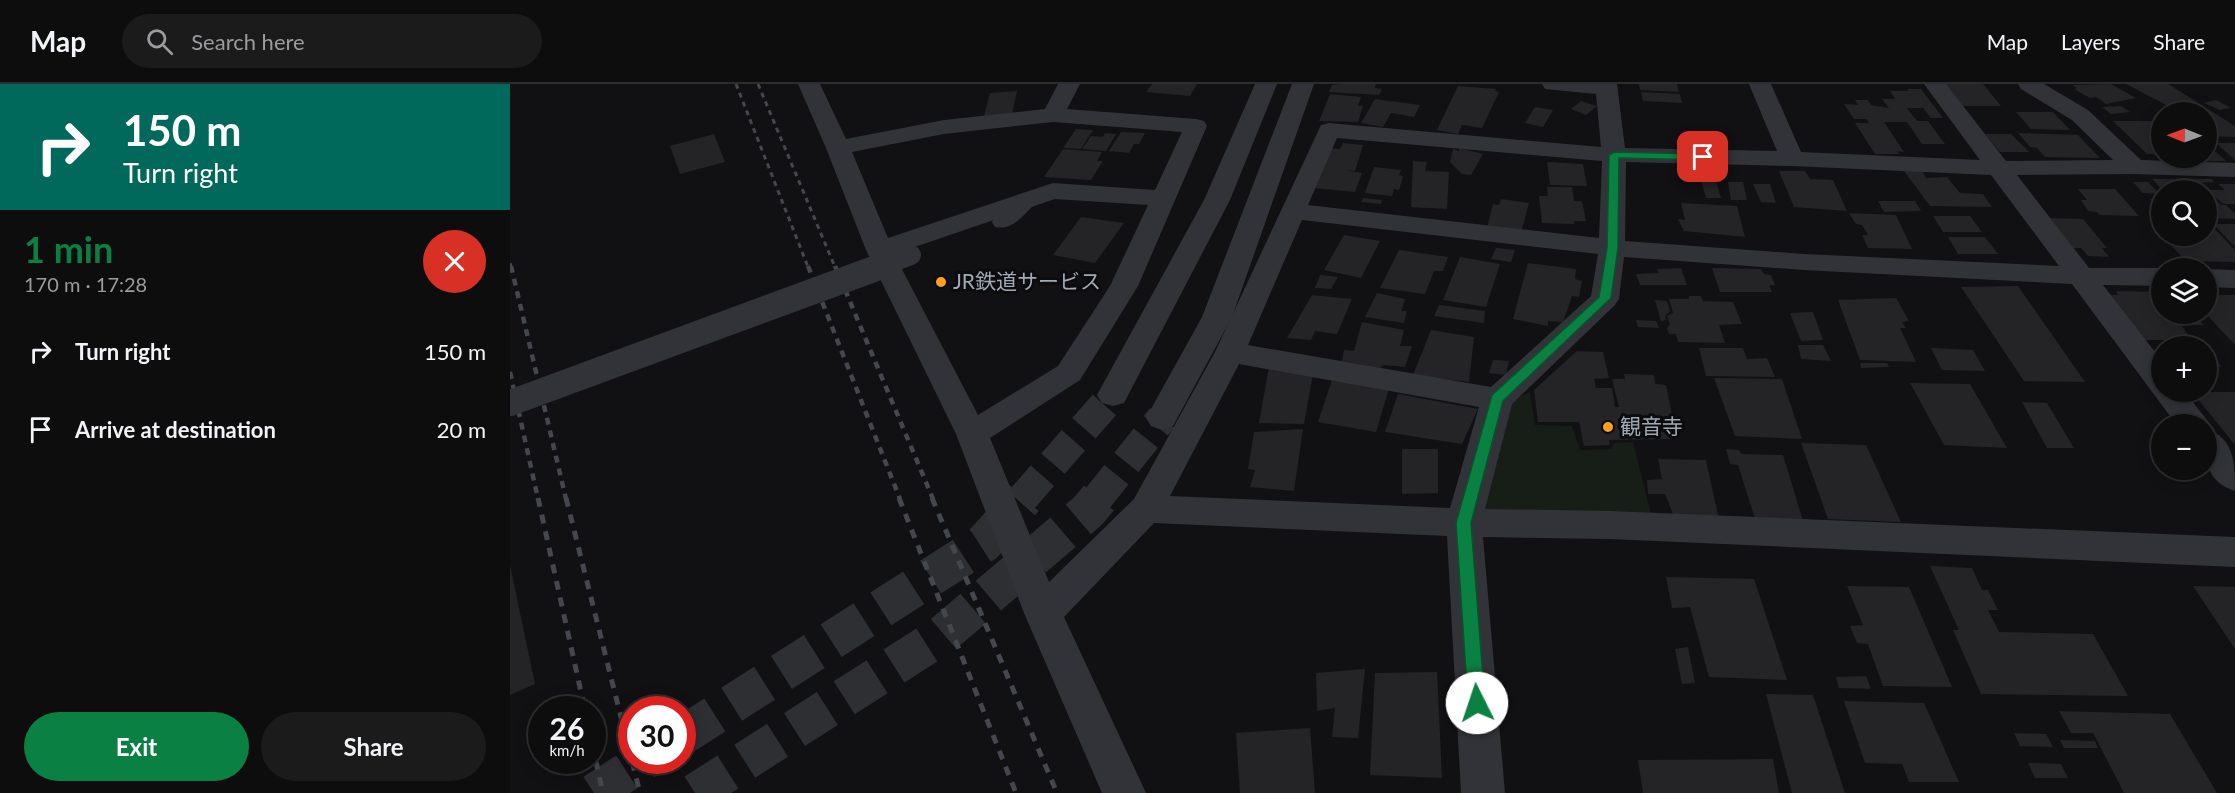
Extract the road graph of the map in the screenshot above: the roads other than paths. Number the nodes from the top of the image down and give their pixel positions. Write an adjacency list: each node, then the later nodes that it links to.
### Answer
1 (809, 84): 11 (street)
2 (1069, 84): 10 (street)
3 (1266, 84): 29 (street)
4 (1303, 84): 34 (street)
5 (1553, 84): 9 (street)
6 (1760, 84): 13 (street)
7 (1935, 84): 15 (street)
8 (2029, 84): 14 (street)
9 (1606, 86): 12 (street)
10 (1053, 115): 11 (street); 17 (street)
11 (838, 148): 22 (street)
12 (1614, 155): 13 (street); 19 (street); 21 (street)
13 (1792, 159): 15 (street)
14 (2134, 167): 15 (street); 16 (street)
15 (1999, 168): 23 (street)
16 (2235, 170)
17 (1163, 198): 18 (street); 35 (street)
18 (1029, 199): 20 (street); 22 (street)
19 (1294, 211): 21 (street); 27 (street)
20 (1003, 222)
21 (1612, 248): 23 (street); 30 (street)
22 (895, 253): 32 (street, bridge); 35 (street)
23 (2079, 276): 24 (street); 28 (street)
24 (2151, 278)
25 (2217, 278): 26 (street)
26 (2235, 279)
27 (1230, 352): 30 (street); 38 (street)
28 (2151, 369)
29 (1113, 395)
30 (1497, 399): 39 (street)
31 (2176, 402): 33 (street)
32 (510, 403)
33 (2186, 414)
34 (1162, 418)
35 (972, 434): 41 (street)
36 (2217, 455): 37 (street)
37 (2235, 478)
38 (1146, 509): 39 (street); 41 (street)
39 (1464, 523): 40 (street); 43 (street)
40 (2235, 552)
41 (1043, 613): 42 (street)
42 (1124, 793)
43 (1483, 793)

